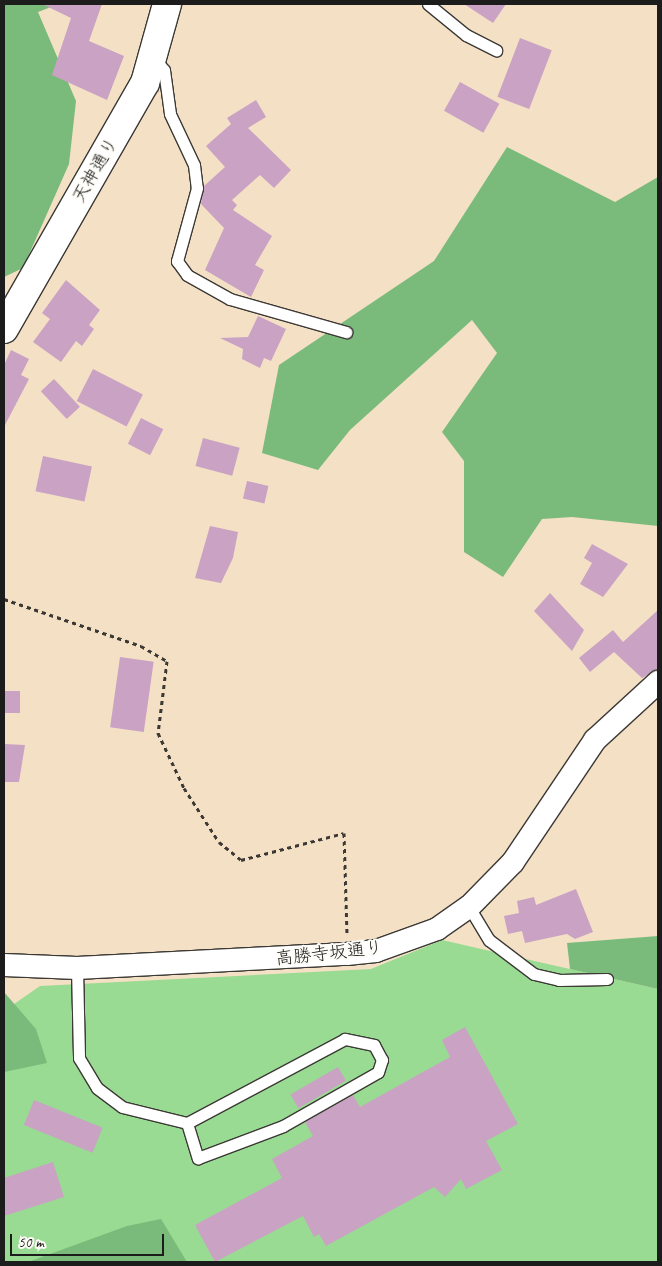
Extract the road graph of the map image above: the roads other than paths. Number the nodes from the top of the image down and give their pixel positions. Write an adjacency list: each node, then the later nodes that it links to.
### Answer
1 (166, 4): 4 (street, 天神通り)
2 (428, 4): 3 (lane)
3 (496, 50)
4 (155, 58): 5 (street, 天神通り); 6 (lane)
5 (4, 329)
6 (346, 332)
7 (658, 682): 8 (street, 高勝寺坂通り)
8 (470, 907): 10 (street, 高勝寺坂通り); 11 (lane)
9 (4, 965): 10 (street, 高勝寺坂通り)
10 (77, 968): 12 (lane)
11 (607, 979)
12 (187, 1123): 12 (lane)

